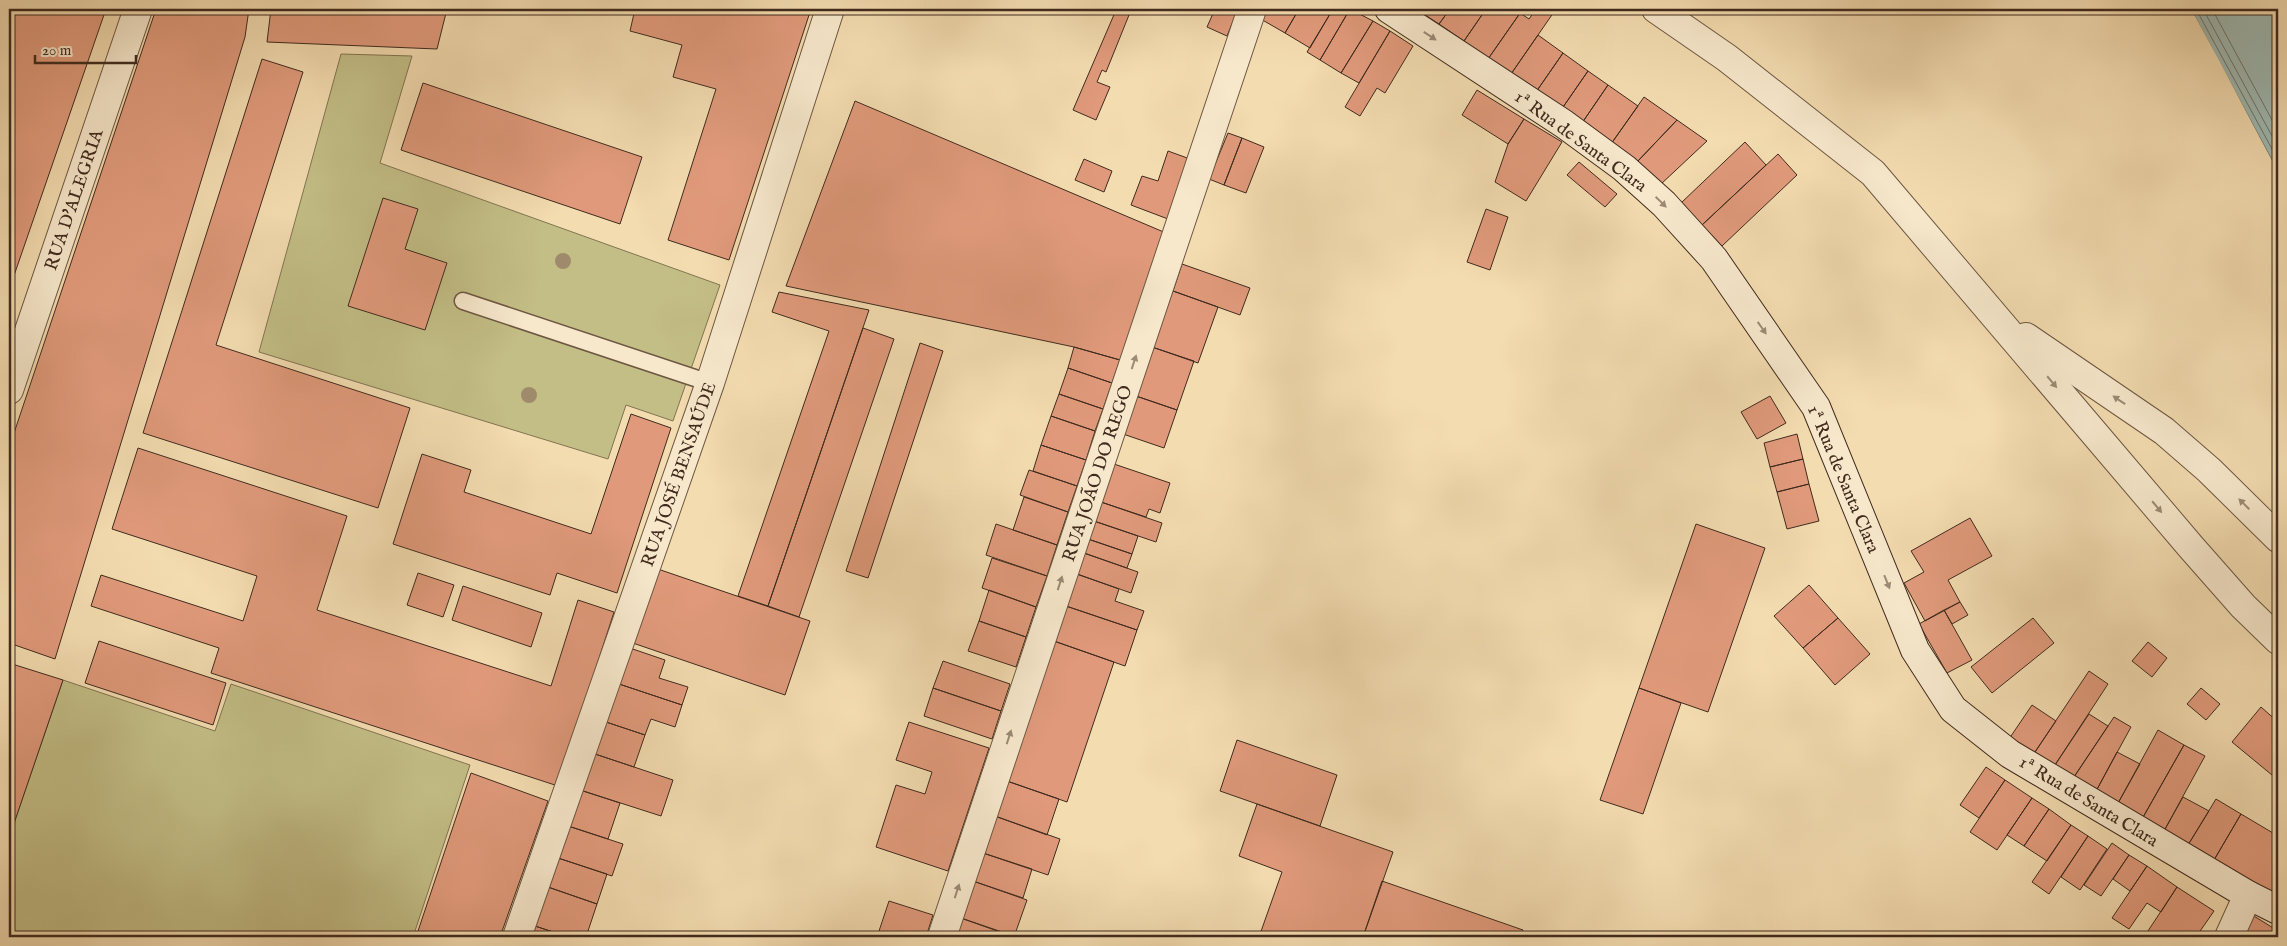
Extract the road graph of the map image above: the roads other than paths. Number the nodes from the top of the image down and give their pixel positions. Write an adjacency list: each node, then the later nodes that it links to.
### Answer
1 (138, 9): 9 (street, RUA D'ALEGRIA)
2 (830, 9): 8 (street, RUA JOSÉ BENSAÚDE)
3 (1252, 9): 15 (street, RUA JOÃO DO REGO, one-way to 3)
4 (1389, 9): 12 (street, 1ª Rua de Santa Clara, one-way to 12)
5 (1656, 9): 7 (street)
6 (463, 301): 8 (lane)
7 (1998, 318): 10 (street, one-way to 7); 11 (street, one-way to 11)
8 (710, 383): 14 (street, RUA JOSÉ BENSAÚDE)
9 (9, 390)
10 (2278, 538)
11 (2278, 640)
12 (2248, 895): 13 (street, 1ª Rua de Santa Clara); 16 (street)
13 (2278, 910)
14 (517, 937)
15 (942, 937)
16 (2229, 937)

